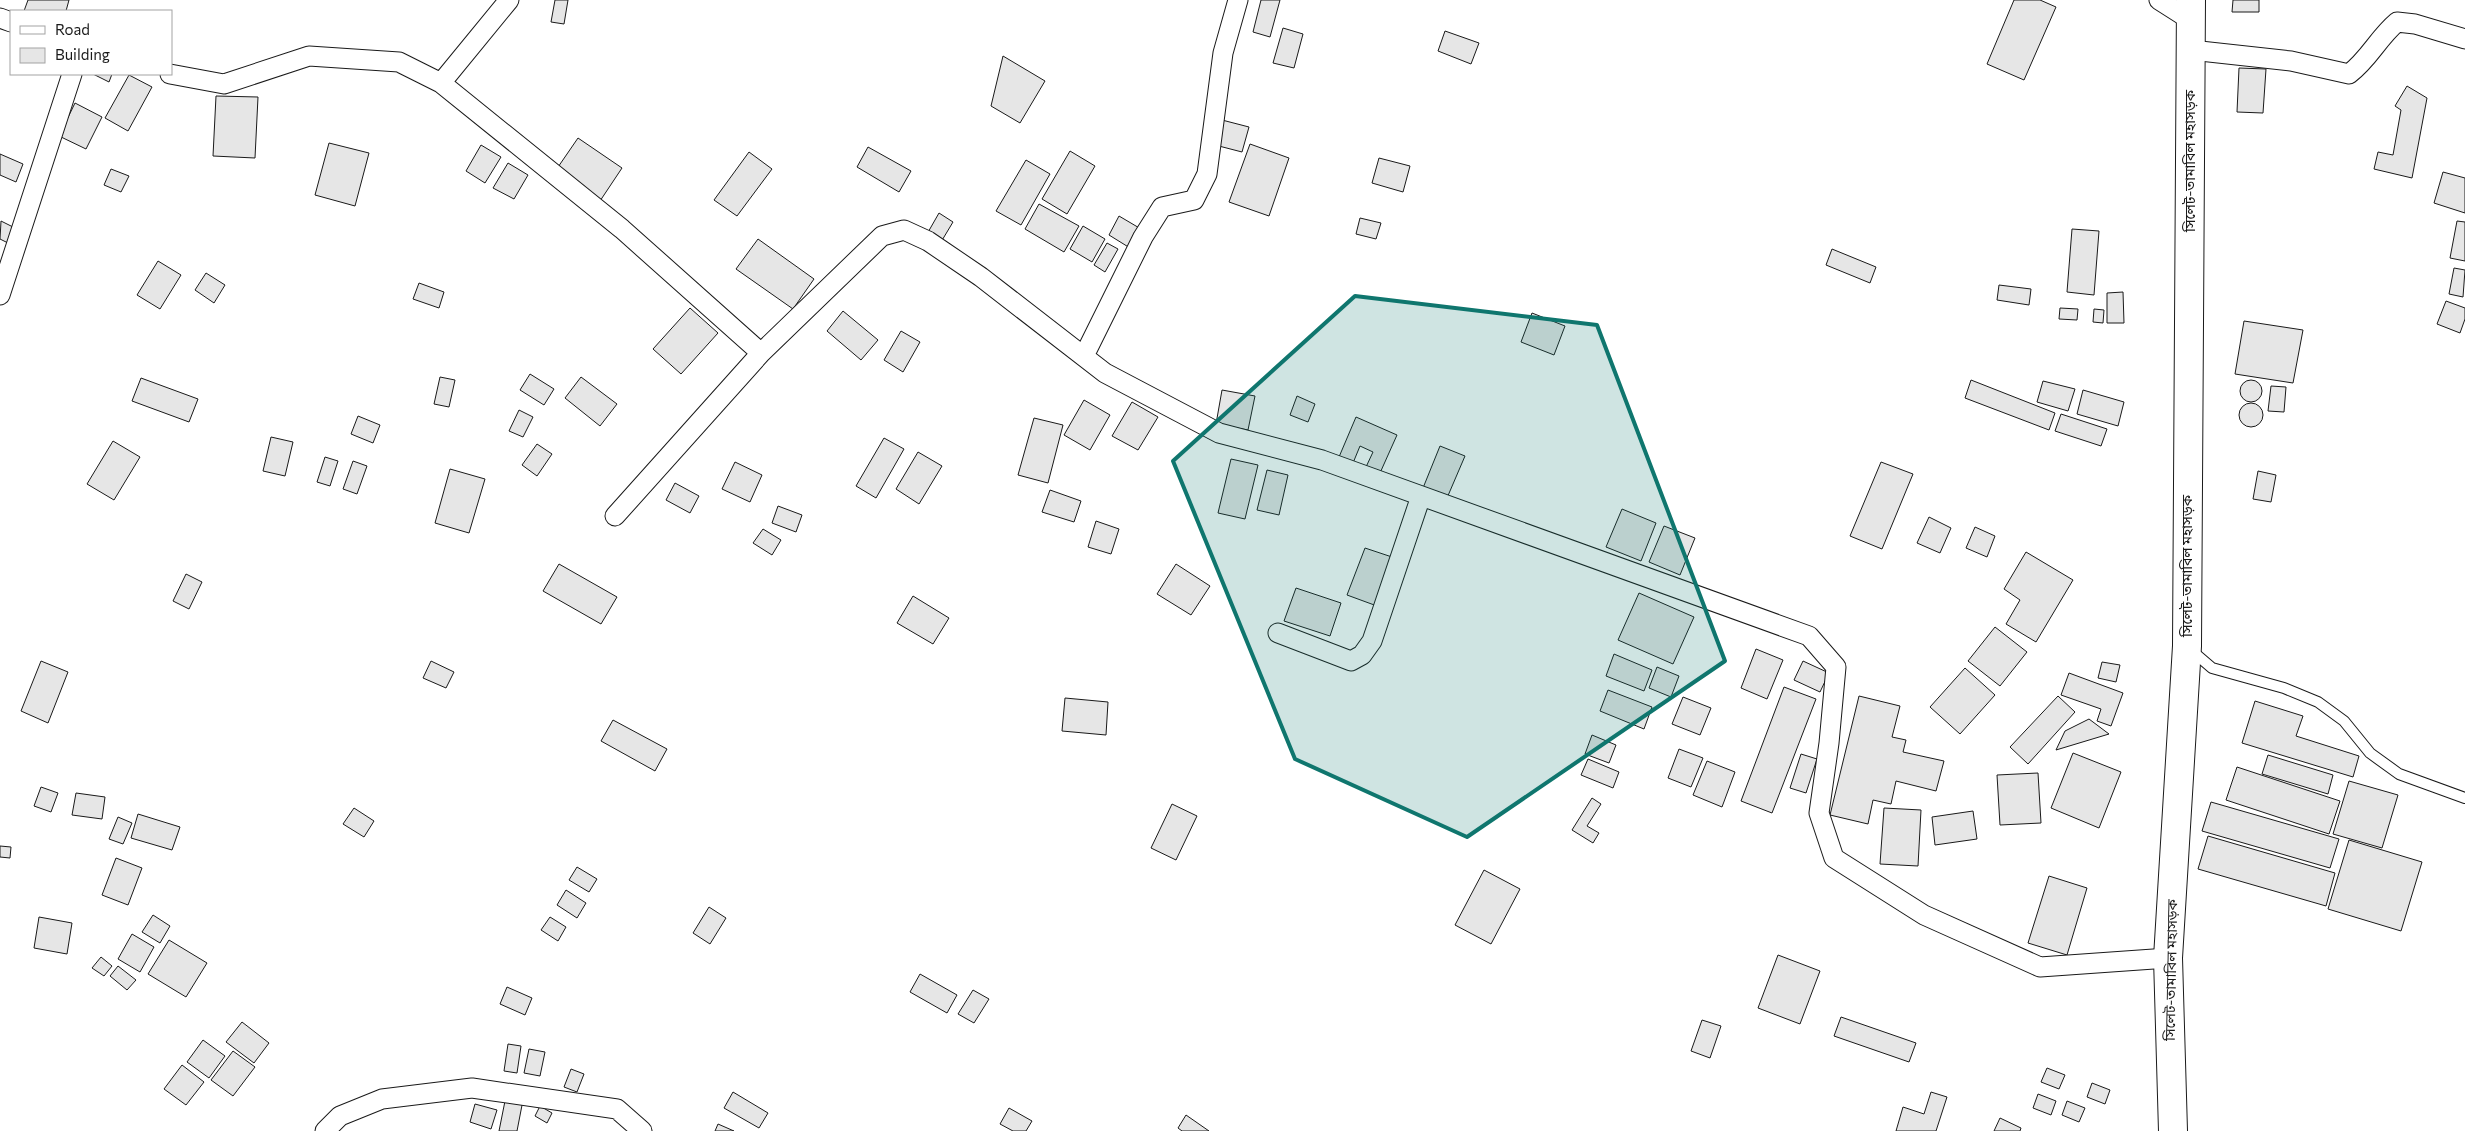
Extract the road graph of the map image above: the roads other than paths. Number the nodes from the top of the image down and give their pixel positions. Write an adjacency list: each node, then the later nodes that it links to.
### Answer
1 (508, 0): 9 (street)
2 (1238, 0): 12 (street)
3 (2159, 0): 4 (street)
4 (2192, 11): 6 (highway, সিলেট-তামাবিল মহাসড়ক)
5 (2465, 39): 6 (street)
6 (2191, 50): 16 (highway, সিলেট-তামাবিল মহাসড়ক)
7 (172, 74): 9 (street)
8 (72, 75): 10 (street)
9 (441, 83): 11 (street)
10 (0, 295)
11 (761, 352): 12 (street); 14 (street)
12 (1084, 356): 13 (street)
13 (1421, 496): 15 (street); 18 (street)
14 (615, 516)
15 (1278, 633)
16 (2187, 646): 17 (lane); 18 (highway, সিলেট-তামাবিল মহাসড়ক)
17 (2465, 798)
18 (2168, 958): 21 (highway, সিলেট-তামাবিল মহাসড়ক)
19 (325, 1131): 20 (street)
20 (642, 1131)
21 (2173, 1131)

